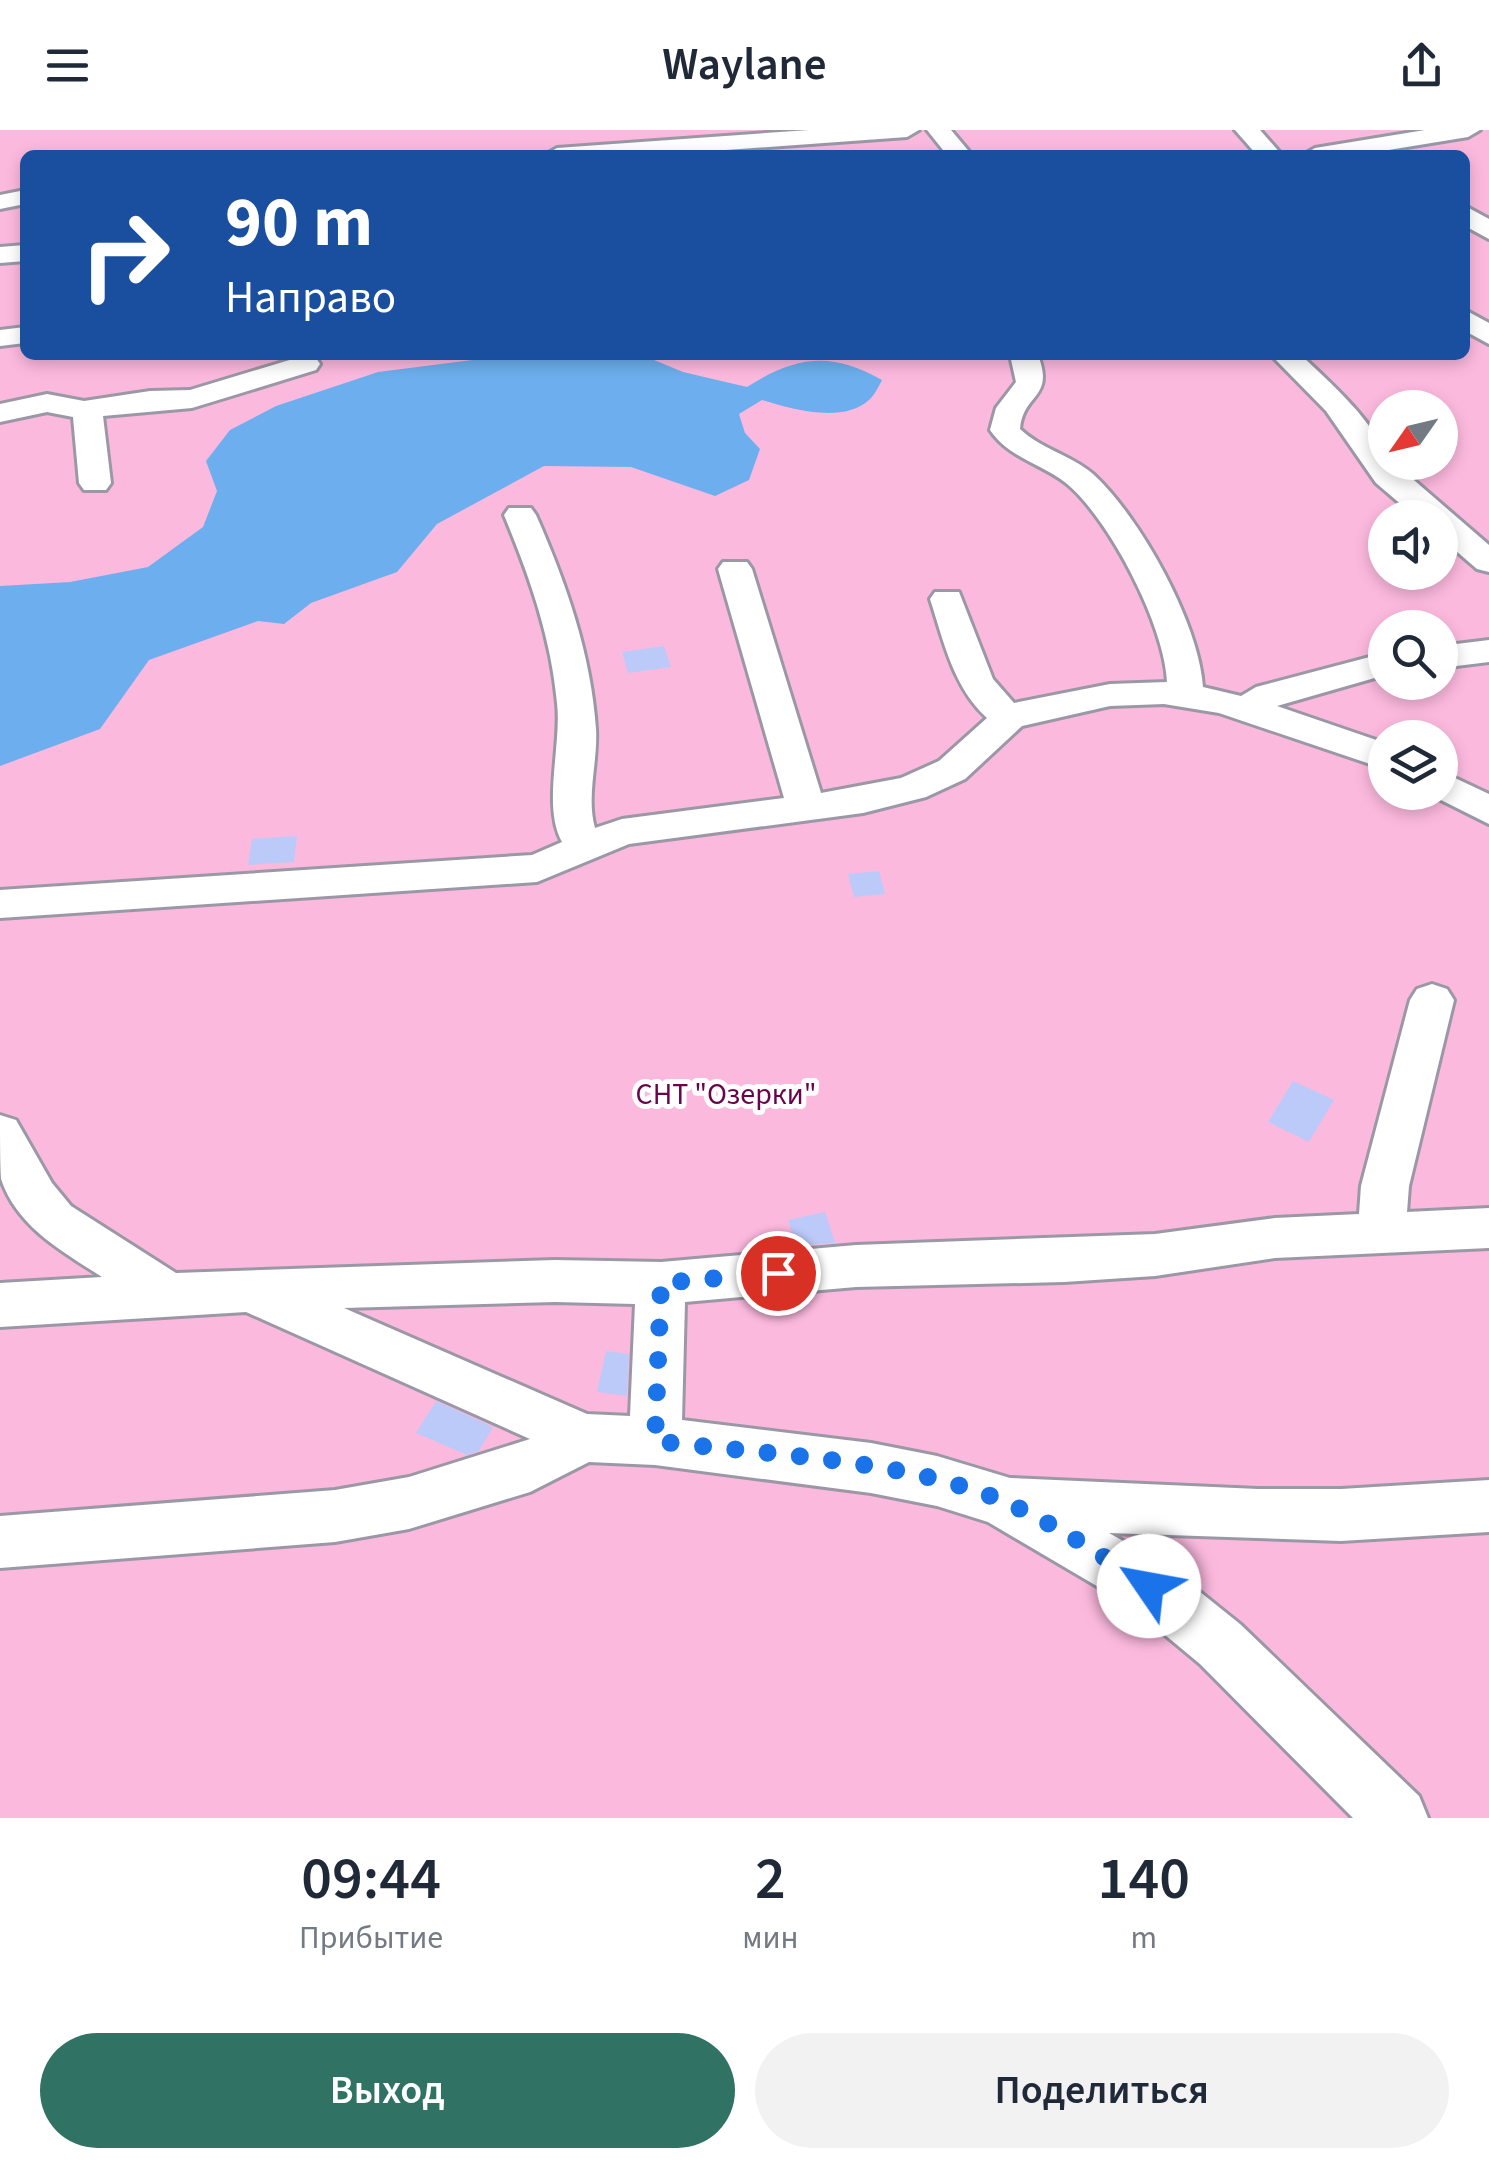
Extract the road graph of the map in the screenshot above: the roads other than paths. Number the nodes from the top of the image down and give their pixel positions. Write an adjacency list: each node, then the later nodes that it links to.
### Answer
1 (906, 130): 5 (street)
2 (939, 130): 6 (street)
3 (1247, 130): 7 (street)
4 (1466, 136): 8 (street)
5 (628, 150)
6 (956, 150)
7 (1265, 150)
8 (1381, 150)
9 (1026, 360): 24 (street)
10 (1291, 360): 15 (street)
11 (306, 364): 12 (street)
12 (84, 410): 13 (street); 14 (street)
13 (0, 413)
14 (96, 483)
15 (1415, 500)
16 (520, 515): 31 (street)
17 (1458, 535): 18 (street)
18 (1489, 562)
19 (735, 569): 29 (street)
20 (947, 599): 26 (street)
21 (1489, 651): 22 (street)
22 (1458, 654)
23 (1368, 669): 25 (street)
24 (1186, 696): 25 (street); 26 (street)
25 (1244, 709): 27 (street)
26 (1009, 718): 29 (street)
27 (1368, 751)
28 (1458, 794): 30 (street)
29 (806, 807): 31 (street)
30 (1489, 812)
31 (584, 846): 32 (street)
32 (0, 904)
33 (1432, 1000): 36 (street)
34 (0, 1133): 39 (street)
35 (1489, 1228): 36 (street)
36 (1386, 1230): 37 (street)
37 (661, 1283): 38 (street); 42 (street)
38 (250, 1290): 39 (street); 41 (street)
39 (169, 1295): 40 (street)
40 (0, 1305)
41 (584, 1438): 42 (street); 45 (street)
42 (655, 1441): 43 (street)
43 (1002, 1501): 44 (street); 46 (street)
44 (1489, 1506)
45 (0, 1542)
46 (1397, 1818)

